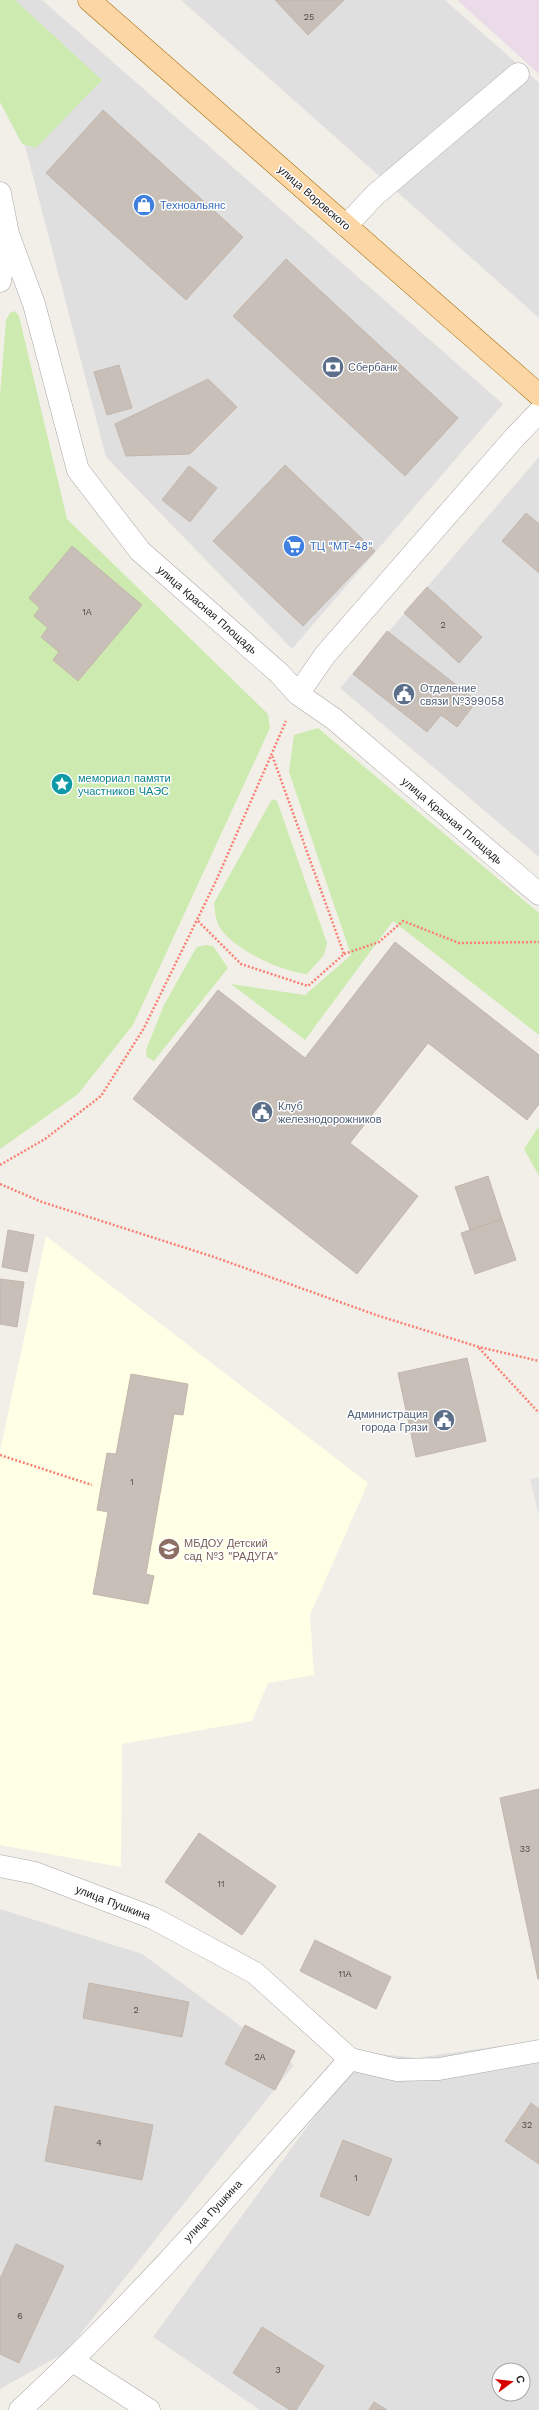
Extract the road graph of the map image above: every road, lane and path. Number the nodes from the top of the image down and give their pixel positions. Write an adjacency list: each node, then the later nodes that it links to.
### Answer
1 (89, 0): 4 (main road, улица Воровского)
2 (518, 74): 4 (street)
3 (0, 193): 5 (street)
4 (346, 226): 9 (main road, улица Воровского)
5 (8, 234): 6 (street); 8 (street, улица Красная Площадь)
6 (0, 281)
7 (0, 295): 8 (street)
8 (34, 304): 11 (street, улица Красная Площадь)
9 (539, 395)
10 (539, 412): 11 (street)
11 (298, 694): 12 (path); 13 (street, улица Красная Площадь)
12 (272, 754): 14 (path); 16 (path)
13 (539, 894)
14 (198, 921): 16 (path); 17 (path)
15 (539, 942): 16 (path)
16 (344, 954)
17 (0, 1165)
18 (0, 1184): 19 (path)
19 (479, 1347): 20 (path); 21 (path)
20 (539, 1361)
21 (539, 1413)
22 (0, 1455): 23 (path)
23 (92, 1485)
24 (0, 1866): 26 (street, улица Пушкина)
25 (539, 2051): 26 (street, улица Пушкина)
26 (350, 2059): 27 (street, улица Пушкина)
27 (73, 2361): 28 (street, улица Пушкина); 29 (street)
28 (20, 2410)
29 (149, 2410)

